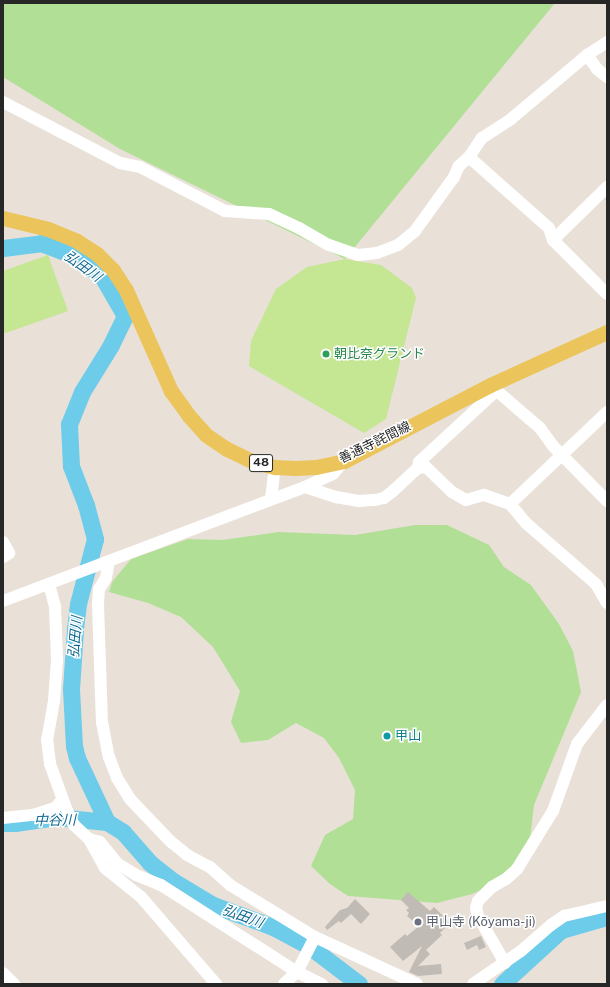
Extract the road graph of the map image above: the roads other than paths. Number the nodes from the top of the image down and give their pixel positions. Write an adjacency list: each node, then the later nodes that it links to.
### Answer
1 (607, 42): 2 (street)
2 (587, 55): 3 (street); 5 (street)
3 (607, 77)
4 (3, 102): 5 (street)
5 (469, 157): 8 (street)
6 (607, 187): 8 (street)
7 (3, 218): 15 (main road, 善通寺詫間線 / 48)
8 (553, 240): 9 (street)
9 (607, 294)
10 (607, 332): 11 (main road, 善通寺詫間線 / 48)
11 (494, 388): 13 (street); 14 (main road, 善通寺詫間線 / 48); 16 (street)
12 (607, 412): 13 (street)
13 (563, 454): 19 (street); 20 (street)
14 (344, 461): 15 (main road, 善通寺詫間線 / 48); 17 (street)
15 (275, 466): 18 (street)
16 (418, 468): 17 (street); 20 (street)
17 (305, 487): 18 (street)
18 (271, 499): 23 (street)
19 (607, 501)
20 (510, 504): 26 (street)
21 (3, 542): 22 (street)
22 (3, 557)
23 (106, 564): 24 (street); 32 (street)
24 (48, 584): 25 (street); 28 (street)
25 (3, 601)
26 (607, 603)
27 (607, 706): 33 (street)
28 (64, 804): 29 (street); 30 (street)
29 (3, 818)
30 (89, 839): 34 (street); 36 (street)
31 (607, 906): 33 (street)
32 (315, 937): 34 (street); 40 (street)
33 (505, 963): 41 (street)
34 (298, 972): 38 (street); 39 (street)
35 (3, 973): 37 (street)
36 (210, 982)
37 (14, 984)
38 (284, 984)
39 (322, 984)
40 (417, 984)
41 (473, 984)

